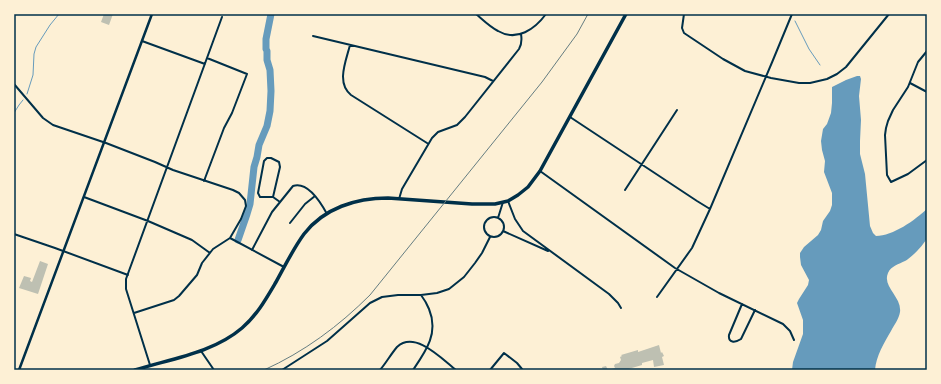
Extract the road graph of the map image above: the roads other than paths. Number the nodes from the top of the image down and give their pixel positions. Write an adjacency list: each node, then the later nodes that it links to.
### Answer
1 (152, 14): 11 (street)
2 (476, 14): 9 (street)
3 (546, 14): 9 (street)
4 (626, 14): 22 (main road)
5 (684, 14): 16 (street)
6 (792, 14): 16 (street)
7 (889, 14): 16 (street)
8 (222, 17): 14 (street)
9 (521, 34): 17 (street)
10 (313, 36): 12 (street)
11 (142, 41): 15 (street); 23 (street)
12 (350, 45): 17 (street); 24 (street)
13 (927, 51): 18 (street)
14 (207, 58): 15 (street); 29 (street)
15 (205, 64): 27 (street)
16 (766, 77): 38 (street)
17 (493, 81): 24 (street)
18 (910, 83): 20 (street); 25 (street)
19 (14, 84): 23 (street)
20 (927, 92)
21 (677, 110): 26 (street)
22 (570, 117): 26 (street); 28 (main road)
23 (104, 142): 27 (street); 32 (street)
24 (428, 144): 34 (street)
25 (927, 160)
26 (642, 164): 30 (street); 38 (street)
27 (168, 168): 29 (street); 41 (street)
28 (540, 172): 35 (main road); 52 (street)
29 (204, 181): 46 (street)
30 (625, 190)
31 (315, 196): 36 (street); 39 (street); 42 (street)
32 (84, 197): 41 (street); 48 (street)
33 (273, 197): 33 (street); 36 (street)
34 (399, 199): 37 (main road); 39 (main road)
35 (508, 201): 37 (main road); 50 (street)
36 (280, 202): 47 (street)
37 (503, 202): 40 (street)
38 (710, 209): 52 (street)
39 (327, 214): 51 (main road)
40 (498, 218): 43 (street); 45 (street)
41 (148, 221): 49 (street); 53 (street)
42 (290, 223)
43 (503, 231): 45 (street); 50 (street)
44 (14, 234): 48 (street)
45 (490, 237): 54 (street)
46 (230, 238): 47 (street); 49 (street)
47 (252, 250): 51 (street)
48 (64, 251): 53 (street); 64 (street)
49 (210, 253): 59 (street)
50 (553, 253): 57 (street)
51 (284, 267): 62 (main road)
52 (677, 270): 55 (street); 56 (street)
53 (128, 275): 59 (street)
54 (421, 295): 61 (street); 67 (street)
55 (657, 297)
56 (742, 304): 58 (street); 58 (street)
57 (621, 308)
58 (755, 310): 60 (street)
59 (134, 313): 63 (street)
60 (794, 340)
61 (428, 348): 68 (street); 69 (street); 70 (street)
62 (201, 351): 63 (main road); 66 (street)
63 (150, 366): 65 (main road)
64 (19, 370)
65 (135, 370)
66 (214, 370)
67 (282, 370)
68 (380, 370)
69 (413, 370)
70 (456, 370)
71 (490, 370): 72 (street)
72 (522, 370)

